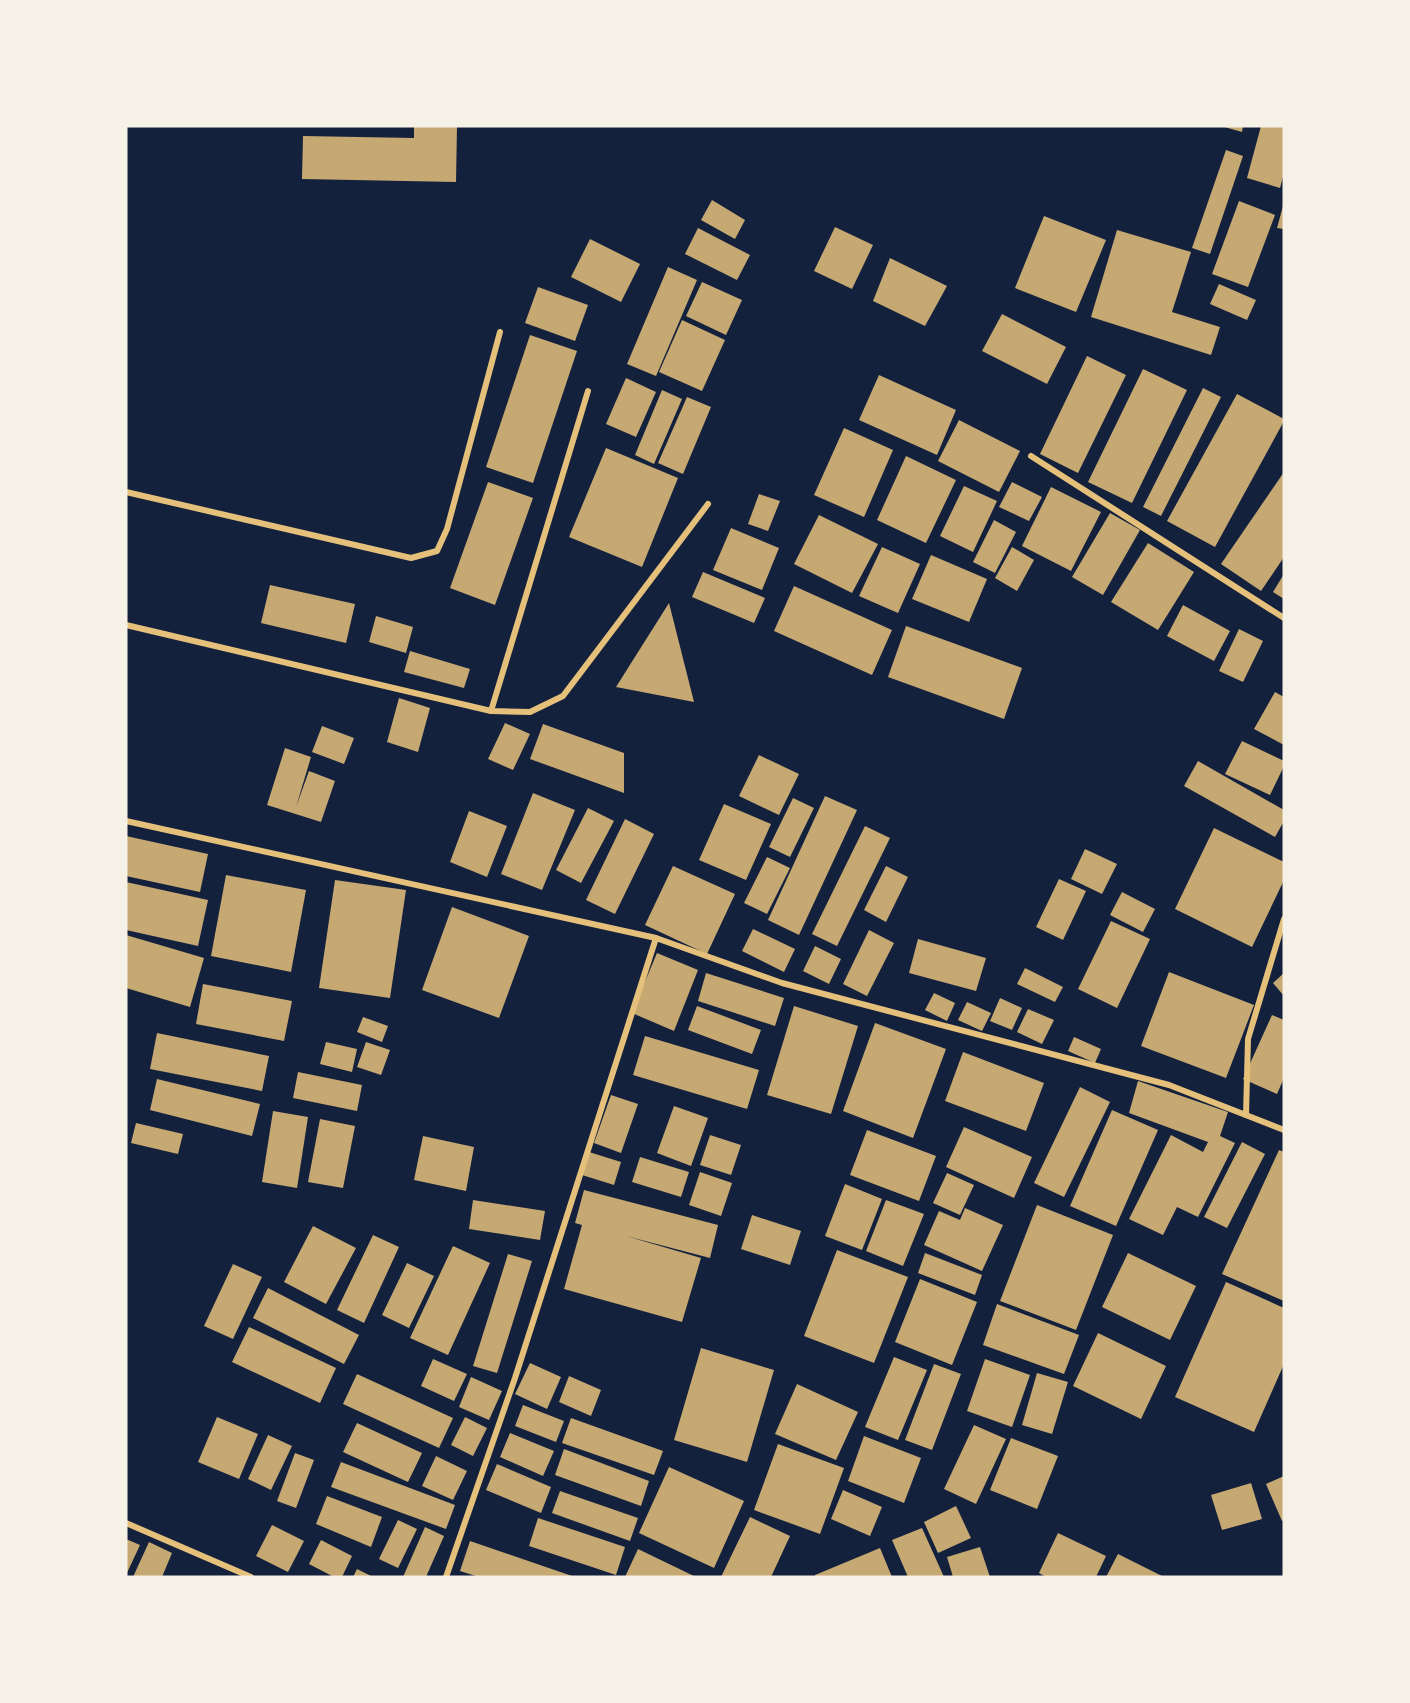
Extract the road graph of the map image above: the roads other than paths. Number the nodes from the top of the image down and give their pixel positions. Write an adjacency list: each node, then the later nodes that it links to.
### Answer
1 (500, 332): 4 (street)
2 (588, 392): 8 (street)
3 (1031, 456): 6 (street)
4 (126, 492)
5 (708, 504): 8 (street)
6 (1284, 618)
7 (126, 625): 8 (street)
8 (491, 711)
9 (126, 821): 11 (street)
10 (1284, 919): 12 (street)
11 (656, 938): 12 (street); 16 (street)
12 (1246, 1115): 13 (street)
13 (1284, 1130)
14 (126, 1523): 15 (street)
15 (251, 1577)
16 (446, 1577)

